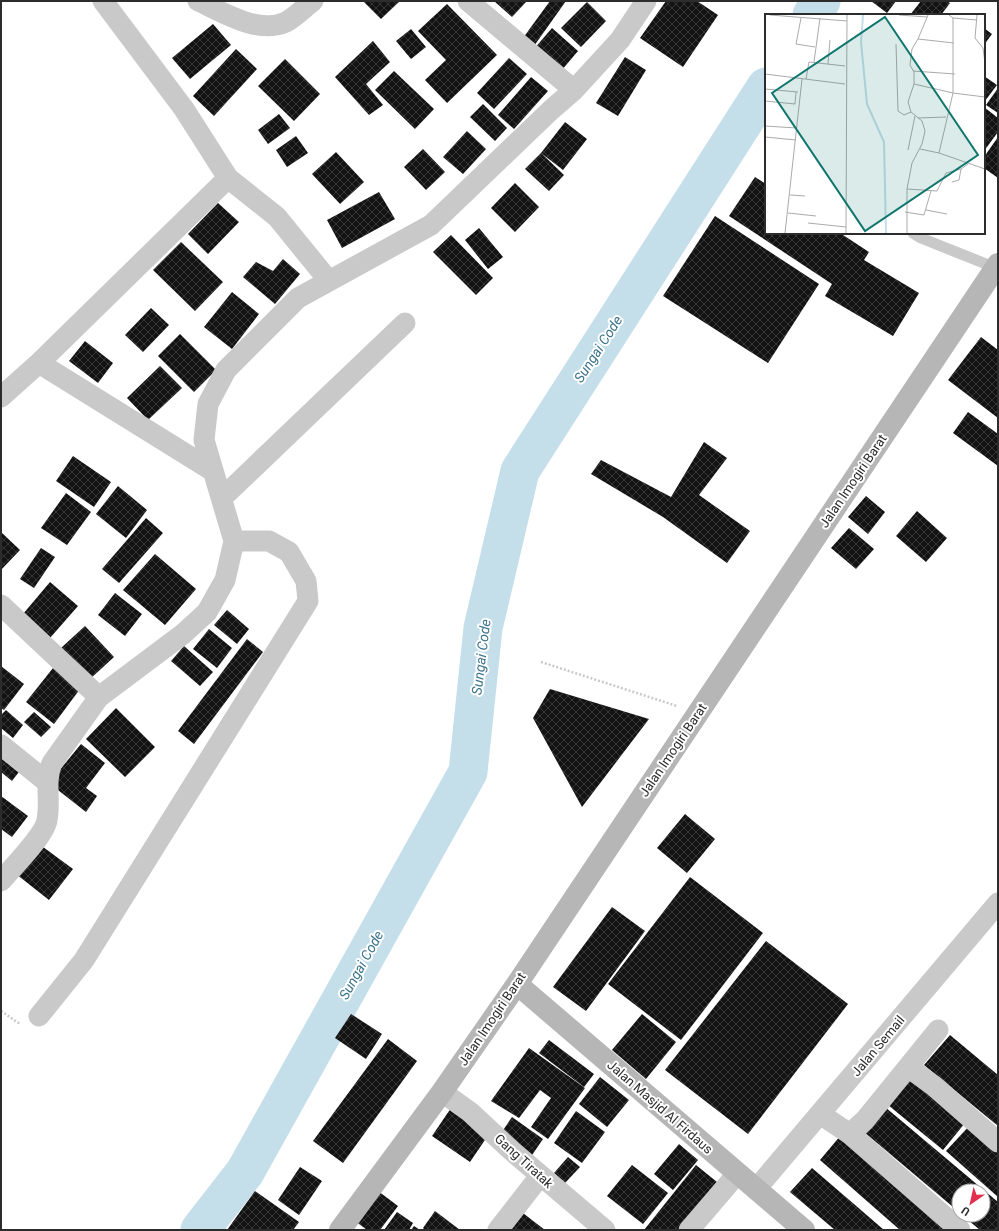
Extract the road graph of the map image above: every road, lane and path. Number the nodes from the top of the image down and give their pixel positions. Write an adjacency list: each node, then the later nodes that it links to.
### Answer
1 (103, 1): 7 (street)
2 (198, 1): 3 (street)
3 (313, 1)
4 (468, 1): 6 (street)
5 (646, 1): 6 (street)
6 (574, 90): 10 (street)
7 (228, 178): 10 (street); 12 (street)
8 (915, 234): 9 (lane)
9 (997, 266): 20 (main road, Jalan Imogiri Barat)
10 (329, 281): 14 (street)
11 (405, 323): 15 (street)
12 (39, 364): 13 (street); 14 (street)
13 (1, 397)
14 (213, 472): 15 (street)
15 (222, 498): 16 (street)
16 (234, 541): 19 (street); 26 (street)
17 (1, 605): 19 (street)
18 (541, 662): 20 (path)
19 (99, 697): 22 (street)
20 (698, 713): 25 (main road, Jalan Imogiri Barat)
21 (1, 745): 22 (street)
22 (46, 782): 23 (street)
23 (1, 881)
24 (996, 910): 30 (street, Jalan Semail)
25 (517, 984): 29 (main road, Jalan Imogiri Barat); 33 (main road, Jalan Masjid Al Firdaus)
26 (38, 1016)
27 (938, 1030): 28 (street)
28 (908, 1067): 31 (street); 32 (street)
29 (442, 1092): 34 (street, Gang Tiratak); 36 (main road, Jalan Imogiri Barat)
30 (820, 1114): 31 (street); 35 (street, Jalan Semail)
31 (850, 1134): 41 (street)
32 (998, 1142)
33 (737, 1174): 35 (main road, Jalan Masjid Al Firdaus); 39 (street)
34 (540, 1176): 37 (street); 38 (street, Gang Tiratak)
35 (757, 1188): 40 (main road, Jalan Masjid Al Firdaus)
36 (340, 1230)
37 (498, 1230)
38 (605, 1230)
39 (689, 1230)
40 (804, 1230)
41 (960, 1230)

